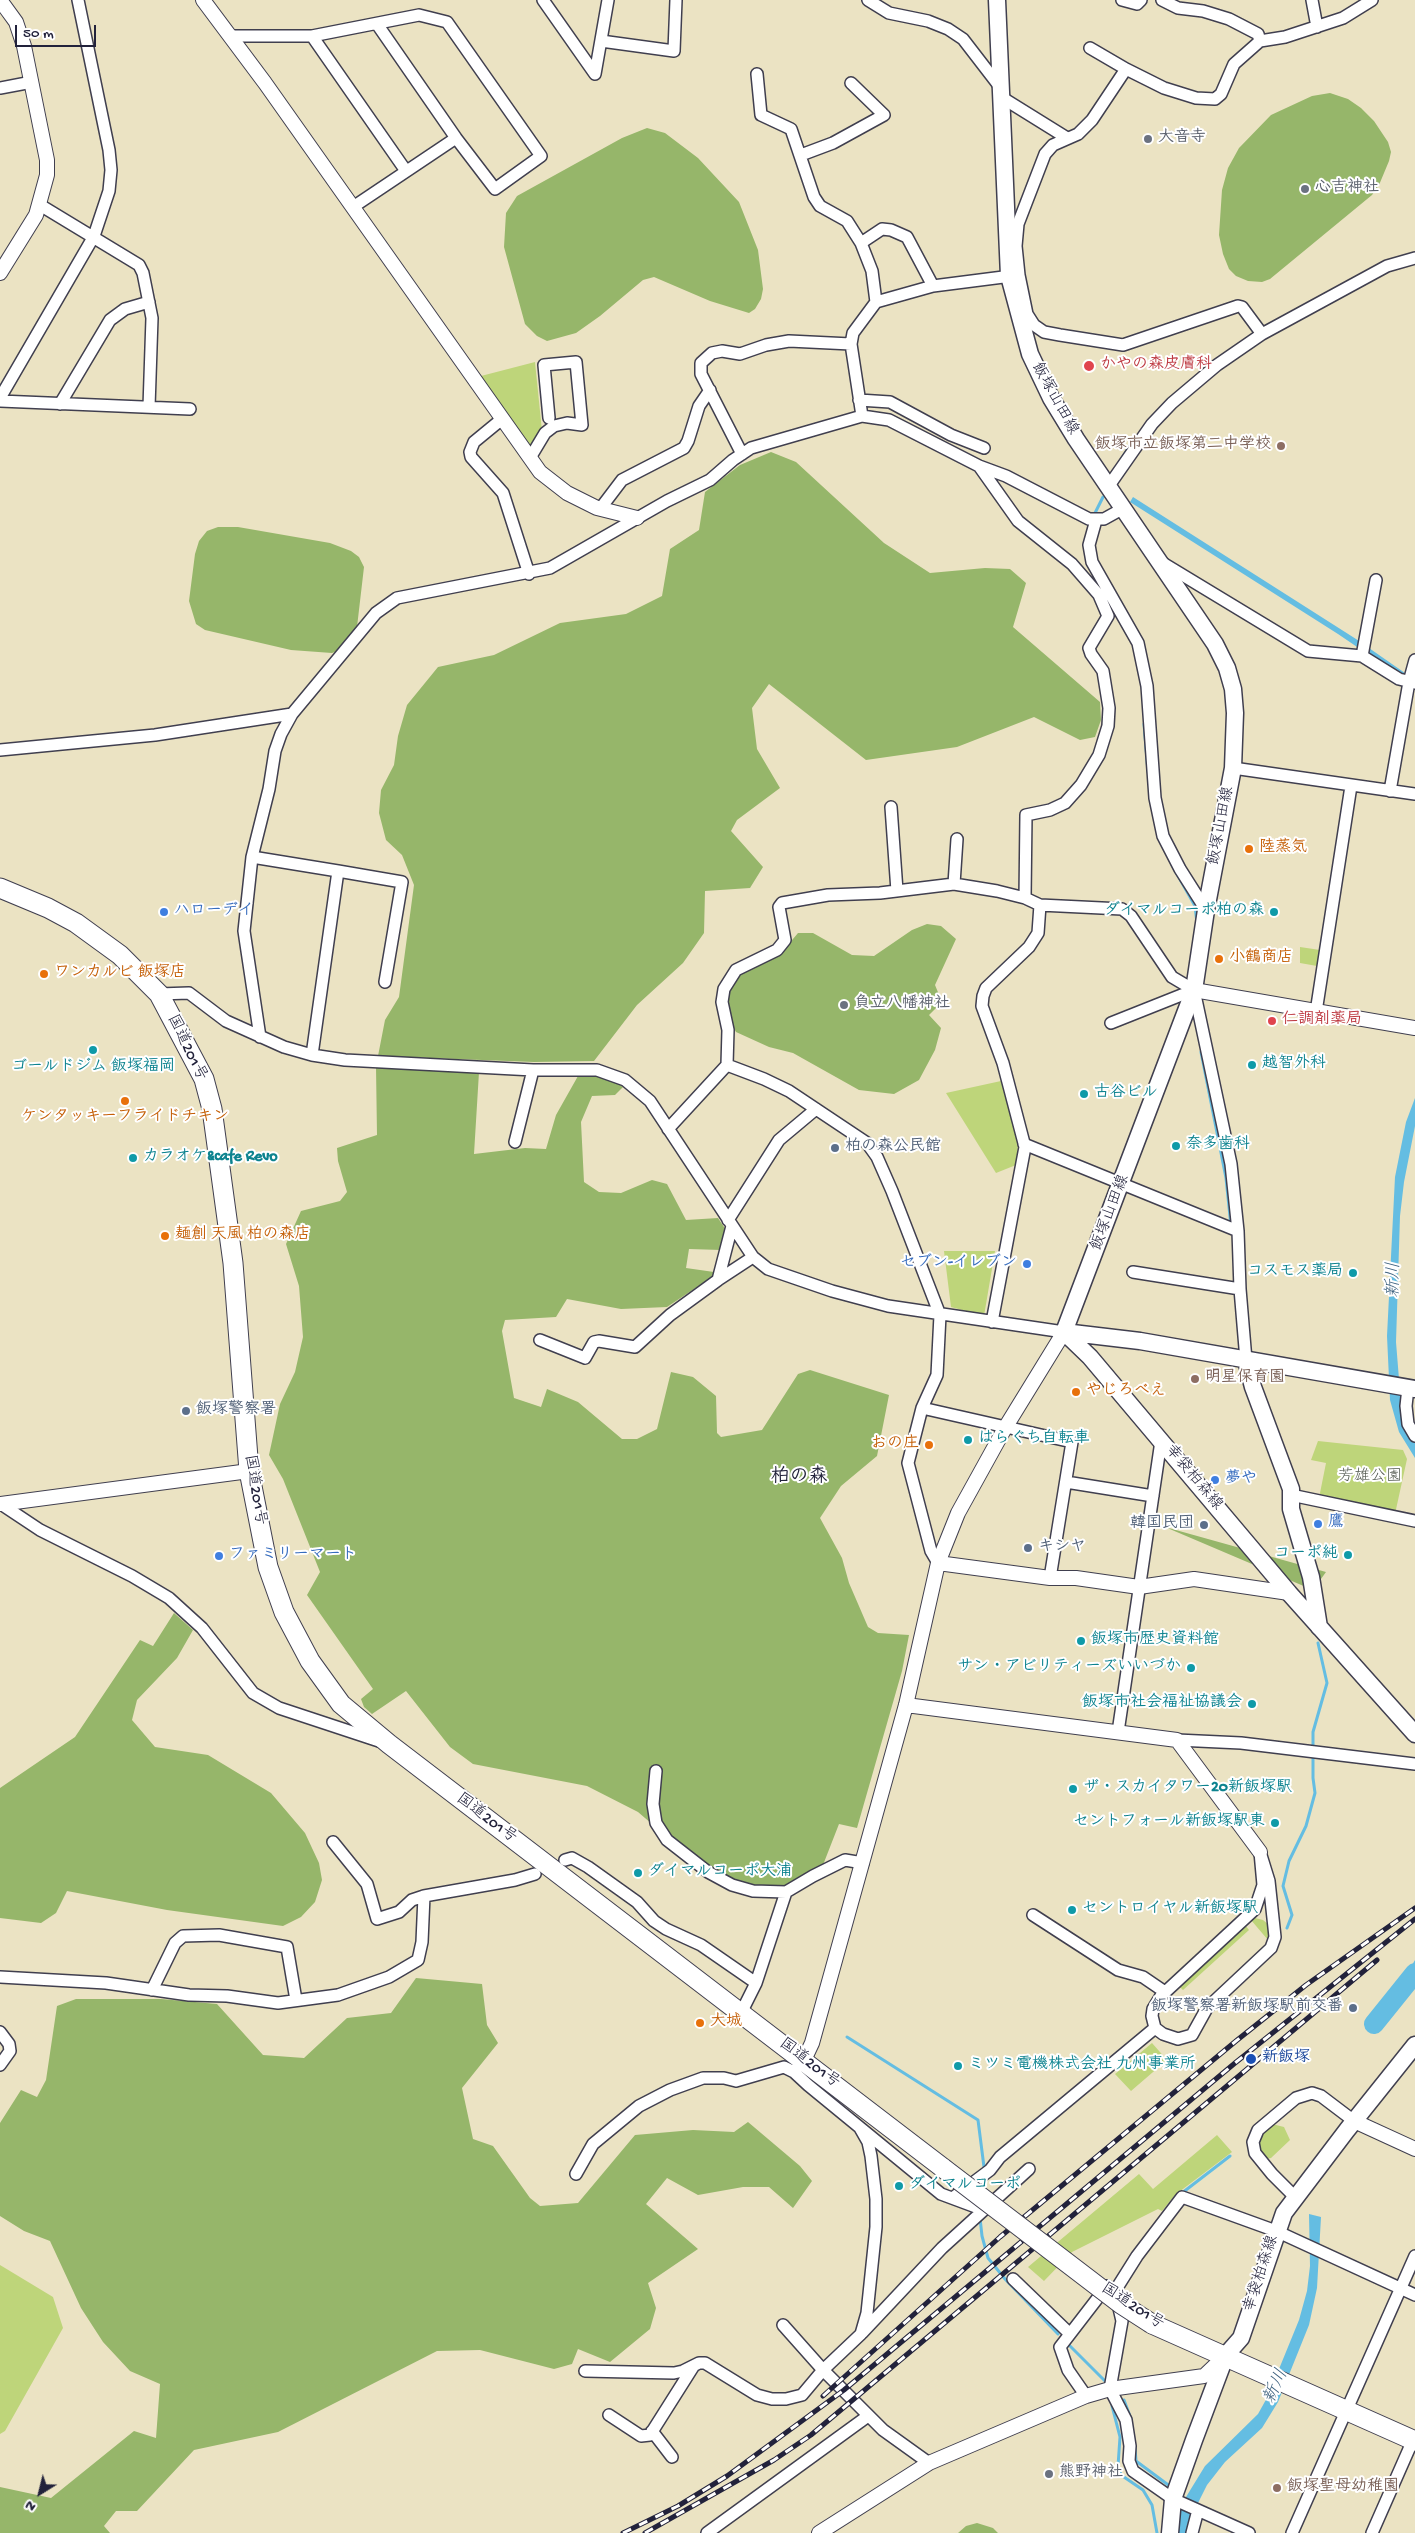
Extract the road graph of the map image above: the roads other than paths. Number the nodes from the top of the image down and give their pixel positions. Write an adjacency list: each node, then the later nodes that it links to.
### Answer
1 (0, 0): 23 (street)
2 (78, 0): 33 (street)
3 (203, 0): 16 (street)
4 (543, 0): 18 (street)
5 (608, 0): 18 (street)
6 (676, 0): 18 (street)
7 (868, 0): 26 (street)
8 (997, 0): 26 (main road, 飯塚山田線)
9 (1122, 0): 10 (street)
10 (1141, 0)
11 (1162, 0): 19 (street)
12 (1312, 0): 15 (street)
13 (1372, 0): 15 (street)
14 (377, 24): 17 (street); 27 (street); 27 (street)
15 (1317, 27): 19 (street)
16 (230, 36): 17 (street); 32 (street)
17 (312, 36): 30 (street)
18 (601, 41)
19 (1260, 41): 21 (street)
20 (1090, 48): 21 (street)
21 (1126, 69): 28 (street)
22 (757, 74): 29 (street)
23 (32, 82): 25 (street); 31 (street)
24 (851, 83): 29 (street)
25 (0, 88)
26 (1001, 92): 28 (street); 37 (main road, 飯塚山田線)
27 (456, 138): 30 (street)
28 (1067, 138): 37 (street)
29 (801, 156): 34 (street)
30 (406, 171): 32 (street)
31 (40, 206): 33 (street); 36 (street)
32 (353, 207): 51 (street)
33 (94, 236): 39 (street); 44 (street)
34 (861, 243): 38 (street); 40 (street)
35 (1415, 258): 41 (street)
36 (0, 274)
37 (1014, 275): 38 (street); 41 (street); 56 (main road, 飯塚山田線)
38 (934, 286): 40 (street)
39 (149, 302): 46 (street); 47 (street)
40 (876, 302): 42 (street)
41 (1260, 331): 56 (street)
42 (851, 344): 43 (street); 45 (street)
43 (710, 390): 53 (street); 57 (street)
44 (0, 400): 46 (street)
45 (859, 400): 49 (street); 52 (street)
46 (60, 404): 47 (street)
47 (149, 407): 48 (street)
48 (190, 409)
49 (862, 416): 53 (street); 55 (street)
50 (549, 418): 54 (street)
51 (502, 419): 54 (street); 62 (street)
52 (984, 448)
53 (742, 454): 59 (street)
54 (530, 458): 57 (street)
55 (979, 466): 60 (street); 64 (street)
56 (1108, 487): 58 (main road, 飯塚山田線)
57 (600, 508): 59 (street)
58 (1122, 509): 60 (street); 61 (main road, 飯塚山田線)
59 (637, 518): 62 (street)
60 (1096, 520): 64 (street)
61 (1161, 562): 65 (street); 69 (main road, 飯塚山田線)
62 (528, 574): 67 (street)
63 (1376, 580): 65 (street)
64 (1103, 592): 80 (street); 82 (street)
65 (1363, 651): 66 (street)
66 (1412, 676): 71 (street)
67 (292, 714): 68 (street); 75 (street)
68 (0, 750)
69 (1233, 768): 70 (street); 82 (main road, 飯塚山田線)
70 (1351, 786): 71 (street); 86 (street)
71 (1390, 791): 72 (street)
72 (1415, 794)
73 (891, 807): 79 (street)
74 (957, 839): 77 (street)
75 (252, 857): 76 (street); 89 (street)
76 (338, 871): 83 (street); 90 (street)
77 (954, 884): 79 (street); 80 (street)
78 (0, 888): 85 (highway, 国道201号)
79 (897, 891): 91 (street)
80 (1025, 898): 81 (street)
81 (1040, 905): 84 (street); 96 (street)
82 (1206, 910): 84 (main road, 飯塚山田線)
83 (385, 982)
84 (1194, 990): 86 (street); 87 (street); 97 (main road, 飯塚山田線); 99 (street)
85 (159, 994): 89 (street); 114 (highway, 国道201号)
86 (1316, 1012): 88 (street)
87 (1111, 1023)
88 (1415, 1025)
89 (260, 1037): 90 (street)
90 (312, 1055): 92 (street)
91 (727, 1065): 93 (street); 94 (street)
92 (533, 1070): 94 (street); 95 (street)
93 (816, 1109): 98 (street); 104 (street)
94 (668, 1129): 98 (street)
95 (515, 1142)
96 (1024, 1144): 97 (street); 105 (street)
97 (1121, 1185): 99 (street); 106 (main road, 飯塚山田線)
98 (730, 1223): 100 (street); 102 (street)
99 (1233, 1229): 103 (street)
100 (753, 1257): 102 (street); 104 (street)
101 (1133, 1272): 103 (street)
102 (718, 1280): 107 (street)
103 (1235, 1289): 108 (street)
104 (940, 1315): 105 (street); 110 (street)
105 (992, 1322): 106 (street)
106 (1064, 1332): 108 (main road); 111 (street); 113 (main road, 幸袋柏森線)
107 (540, 1340)
108 (1246, 1360): 109 (main road); 116 (main road)
109 (1404, 1387): 112 (street)
110 (922, 1408): 111 (street); 120 (street)
111 (1005, 1428): 115 (street); 120 (street)
112 (1415, 1436)
113 (1161, 1441): 117 (street); 123 (main road, 幸袋柏森線)
114 (249, 1471): 118 (street); 129 (highway, 国道201号)
115 (1066, 1482): 117 (street); 121 (street)
116 (1291, 1494): 119 (street); 124 (main road)
117 (1153, 1496): 122 (street)
118 (1, 1504): 129 (street)
119 (1415, 1521)
120 (938, 1563): 121 (street); 125 (street)
121 (1050, 1578): 122 (street)
122 (1139, 1588): 123 (street); 126 (street)
123 (1289, 1593): 124 (main road, 幸袋柏森線)
124 (1319, 1627): 127 (main road, 幸袋柏森線)
125 (906, 1705): 126 (street); 135 (street)
126 (1118, 1732): 128 (street)
127 (1415, 1734)
128 (1177, 1740): 130 (street); 133 (street)
129 (388, 1744): 147 (highway, 国道201号)
130 (1415, 1764)
131 (656, 1771): 137 (street)
132 (333, 1842): 138 (street)
133 (1260, 1852): 140 (street); 141 (street)
134 (566, 1860): 143 (street)
135 (863, 1863): 137 (street); 152 (street)
136 (536, 1874): 138 (street)
137 (786, 1892): 143 (street)
138 (424, 1896): 146 (street)
139 (1033, 1914): 145 (street)
140 (1252, 1914): 141 (street); 145 (street)
141 (1273, 1922): 148 (street)
142 (0, 1977): 144 (street)
143 (756, 1983): 147 (street)
144 (152, 1990): 146 (street); 146 (street)
145 (1165, 1992): 148 (street)
146 (296, 2000)
147 (741, 2013): 152 (highway, 国道201号)
148 (1155, 2028): 158 (street)
149 (0, 2032): 151 (street)
150 (1415, 2046): 153 (main road, 幸袋柏森線)
151 (0, 2065)
152 (799, 2066): 154 (street); 157 (street); 170 (highway, 国道201号, bridge)
153 (1354, 2121): 155 (street); 159 (main road, 幸袋柏森線); 159 (street)
154 (860, 2128): 158 (street); 169 (street)
155 (1415, 2149)
156 (1029, 2169): 160 (street)
157 (576, 2174)
158 (954, 2197): 160 (street)
159 (1295, 2197): 161 (main road, 幸袋柏森線)
160 (984, 2210): 169 (street)
161 (1276, 2231): 164 (street); 165 (street); 170 (main road, 幸袋柏森線)
162 (1415, 2256): 164 (street)
163 (1013, 2279): 168 (street)
164 (1401, 2288): 166 (street); 176 (street)
165 (1115, 2291): 168 (street); 174 (street)
166 (1415, 2295)
167 (783, 2325): 172 (street)
168 (1069, 2333): 175 (street)
169 (861, 2334): 172 (street)
170 (1226, 2355): 174 (street); 176 (highway, 国道201号); 183 (main road, 幸袋柏森線)
171 (695, 2363): 172 (street); 173 (street); 179 (street)
172 (823, 2370): 178 (street)
173 (585, 2372)
174 (1110, 2389): 175 (street); 183 (street)
175 (1086, 2396): 182 (street)
176 (1346, 2410): 180 (highway, 国道201号); 190 (street)
177 (609, 2415): 179 (street)
178 (868, 2416): 182 (street); 185 (street)
179 (652, 2431): 181 (street)
180 (1414, 2439): 191 (street)
181 (672, 2457)
182 (929, 2463): 186 (street)
183 (1178, 2501): 184 (street); 187 (main road, 幸袋柏森線)
184 (1197, 2510): 188 (street); 189 (street)
185 (707, 2533)
186 (818, 2533)
187 (1170, 2533)
188 (1192, 2533)
189 (1249, 2533)
190 (1292, 2533)
191 (1372, 2533)

